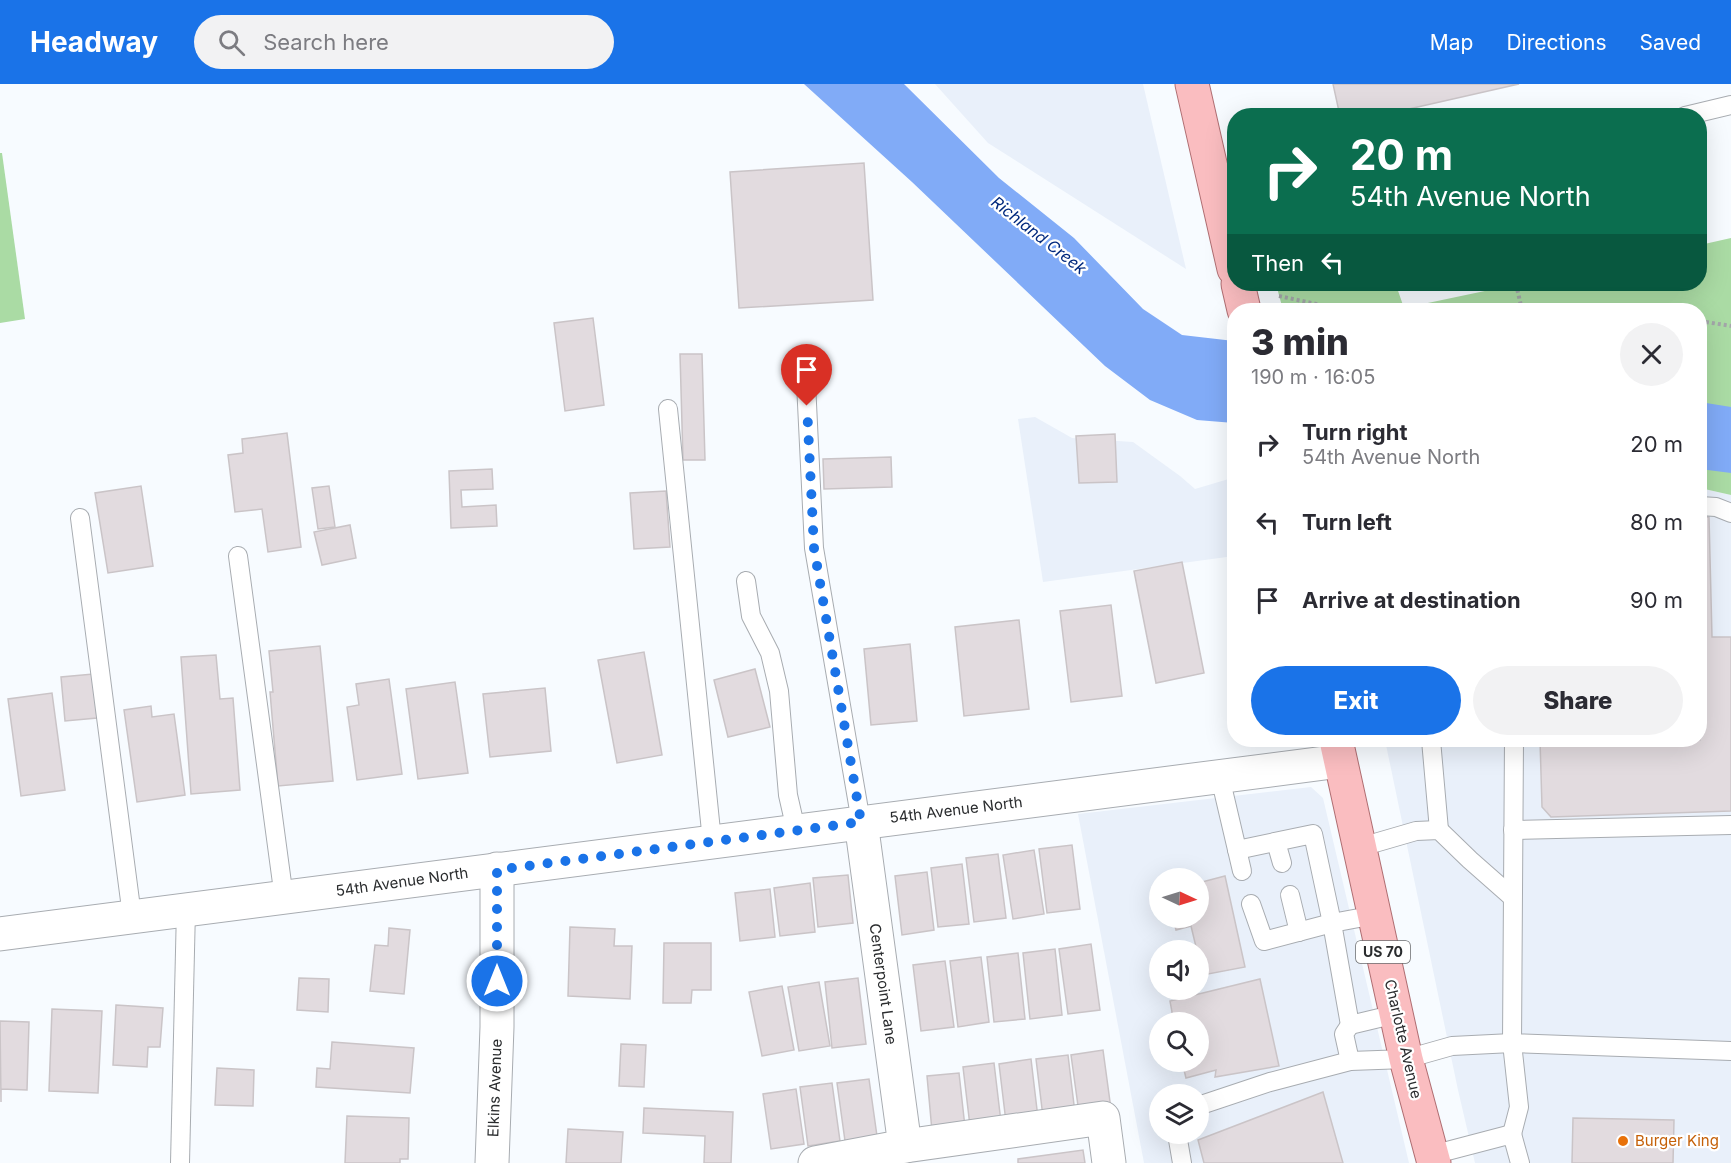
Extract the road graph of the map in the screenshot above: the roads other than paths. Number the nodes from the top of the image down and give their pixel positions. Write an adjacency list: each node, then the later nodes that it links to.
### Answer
1 (1192, 84): 4 (main road)
2 (1731, 105): 3 (lane)
3 (1707, 111)
4 (1227, 213)
5 (806, 383): 16 (lane)
6 (668, 409): 21 (lane)
7 (1707, 506): 8 (lane)
8 (1731, 513)
9 (80, 518): 34 (lane)
10 (238, 556): 30 (lane)
11 (746, 581): 18 (lane)
12 (1432, 747): 19 (lane)
13 (1514, 747): 20 (lane)
14 (1338, 750): 15 (street, 54th Avenue North); 23 (main road, Charlotte Avenue / US 70)
15 (1220, 777): 16 (street, 54th Avenue North); 24 (lane)
16 (861, 822): 18 (street, 54th Avenue North); 47 (street, Centerpoint Lane)
17 (1731, 825): 20 (lane)
18 (796, 830): 21 (street, 54th Avenue North)
19 (1440, 830): 23 (lane); 29 (lane)
20 (1512, 830): 29 (lane)
21 (712, 841): 26 (street, 54th Avenue North)
22 (1276, 842): 24 (lane); 25 (lane); 35 (lane)
23 (1361, 847): 33 (main road, Charlotte Avenue / US 70)
24 (1237, 850): 27 (lane)
25 (1282, 863)
26 (497, 870): 30 (street, 54th Avenue North); 50 (street, Elkins Avenue)
27 (1242, 871)
28 (1290, 895): 36 (lane)
29 (1512, 897): 40 (lane)
30 (284, 898): 32 (street, 54th Avenue North)
31 (1251, 904): 36 (lane)
32 (186, 909): 34 (street, 54th Avenue North); 49 (lane)
33 (1375, 915): 35 (lane); 38 (main road, Charlotte Avenue / US 70)
34 (132, 916): 37 (street, 54th Avenue North)
35 (1332, 923): 36 (lane); 39 (lane)
36 (1299, 932)
37 (0, 934)
38 (1396, 1014): 39 (lane); 42 (main road, Charlotte Avenue / US 70)
39 (1350, 1025): 43 (lane)
40 (1512, 1043): 41 (lane); 42 (lane); 45 (lane)
41 (1731, 1051)
42 (1406, 1059): 43 (lane); 48 (main road, Charlotte Avenue / US 70)
43 (1350, 1061): 44 (lane)
44 (1209, 1102)
45 (1512, 1134): 48 (lane); 54 (lane)
46 (1179, 1144): 53 (lane)
47 (905, 1146): 51 (street); 52 (street)
48 (1433, 1159)
49 (180, 1163)
50 (492, 1163)
51 (815, 1163)
52 (1109, 1163)
53 (1182, 1163)
54 (1520, 1163)

